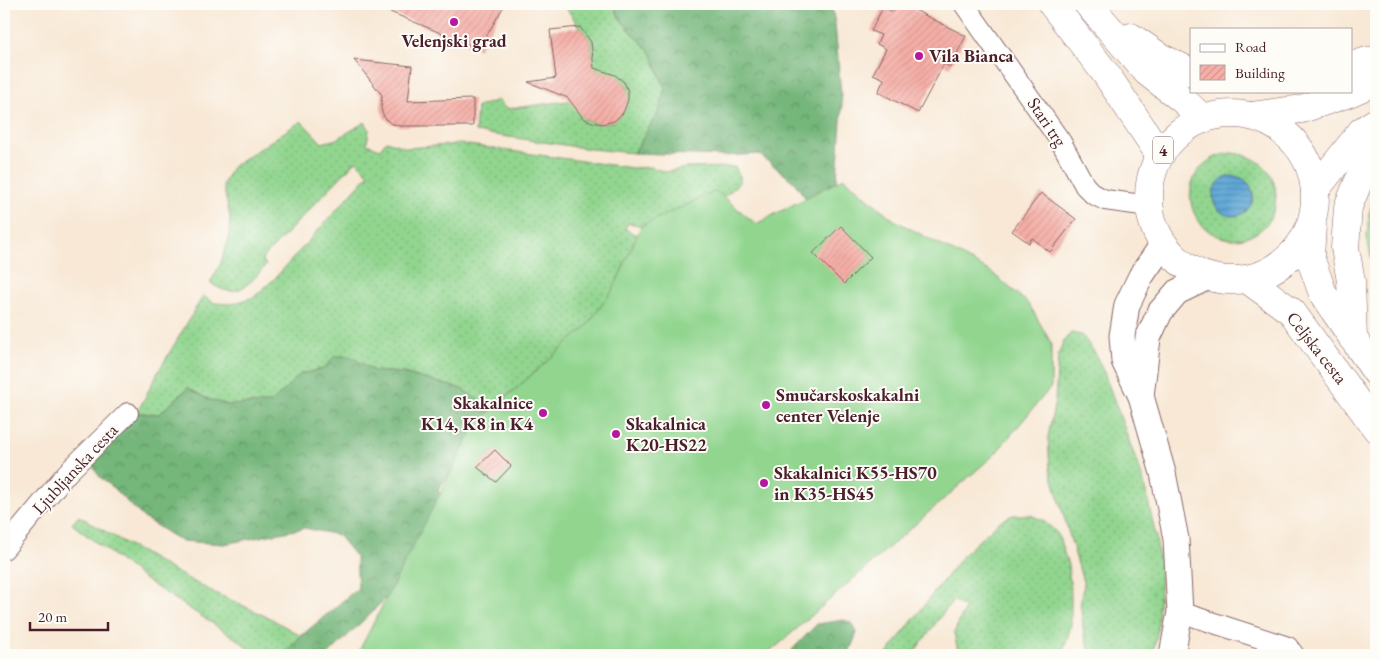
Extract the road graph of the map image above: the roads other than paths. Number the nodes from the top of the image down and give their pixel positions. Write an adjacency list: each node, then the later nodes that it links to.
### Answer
1 (964, 4): 16 (street, Stari trg)
2 (1052, 4): 13 (main road)
3 (1091, 8): 6 (main road); 11 (main road)
4 (1376, 61): 5 (main road)
5 (1352, 66)
6 (1190, 72)
7 (1376, 81): 9 (main road, 4)
8 (1351, 92): 10 (main road, 4)
9 (1352, 92)
10 (1251, 116): 11 (main road, 4); 15 (main road)
11 (1203, 119): 13 (main road, 4)
12 (1376, 122): 15 (main road)
13 (1160, 155): 16 (main road, 4)
14 (1376, 156): 20 (main road, Celjska cesta)
15 (1314, 203): 19 (main road); 20 (main road, Celjska cesta)
16 (1149, 206): 17 (main road, 4)
17 (1163, 244): 18 (main road, 4); 22 (street)
18 (1208, 277): 19 (main road, 4); 22 (street)
19 (1247, 279): 24 (main road, Celjska cesta)
20 (1353, 339): 21 (main road, Celjska cesta)
21 (1376, 372)
22 (1141, 396): 26 (street)
23 (128, 413): 25 (street, Ljubljanska cesta)
24 (1376, 428)
25 (4, 549)
26 (1180, 612): 27 (street); 28 (street)
27 (1172, 655)
28 (1294, 655)

